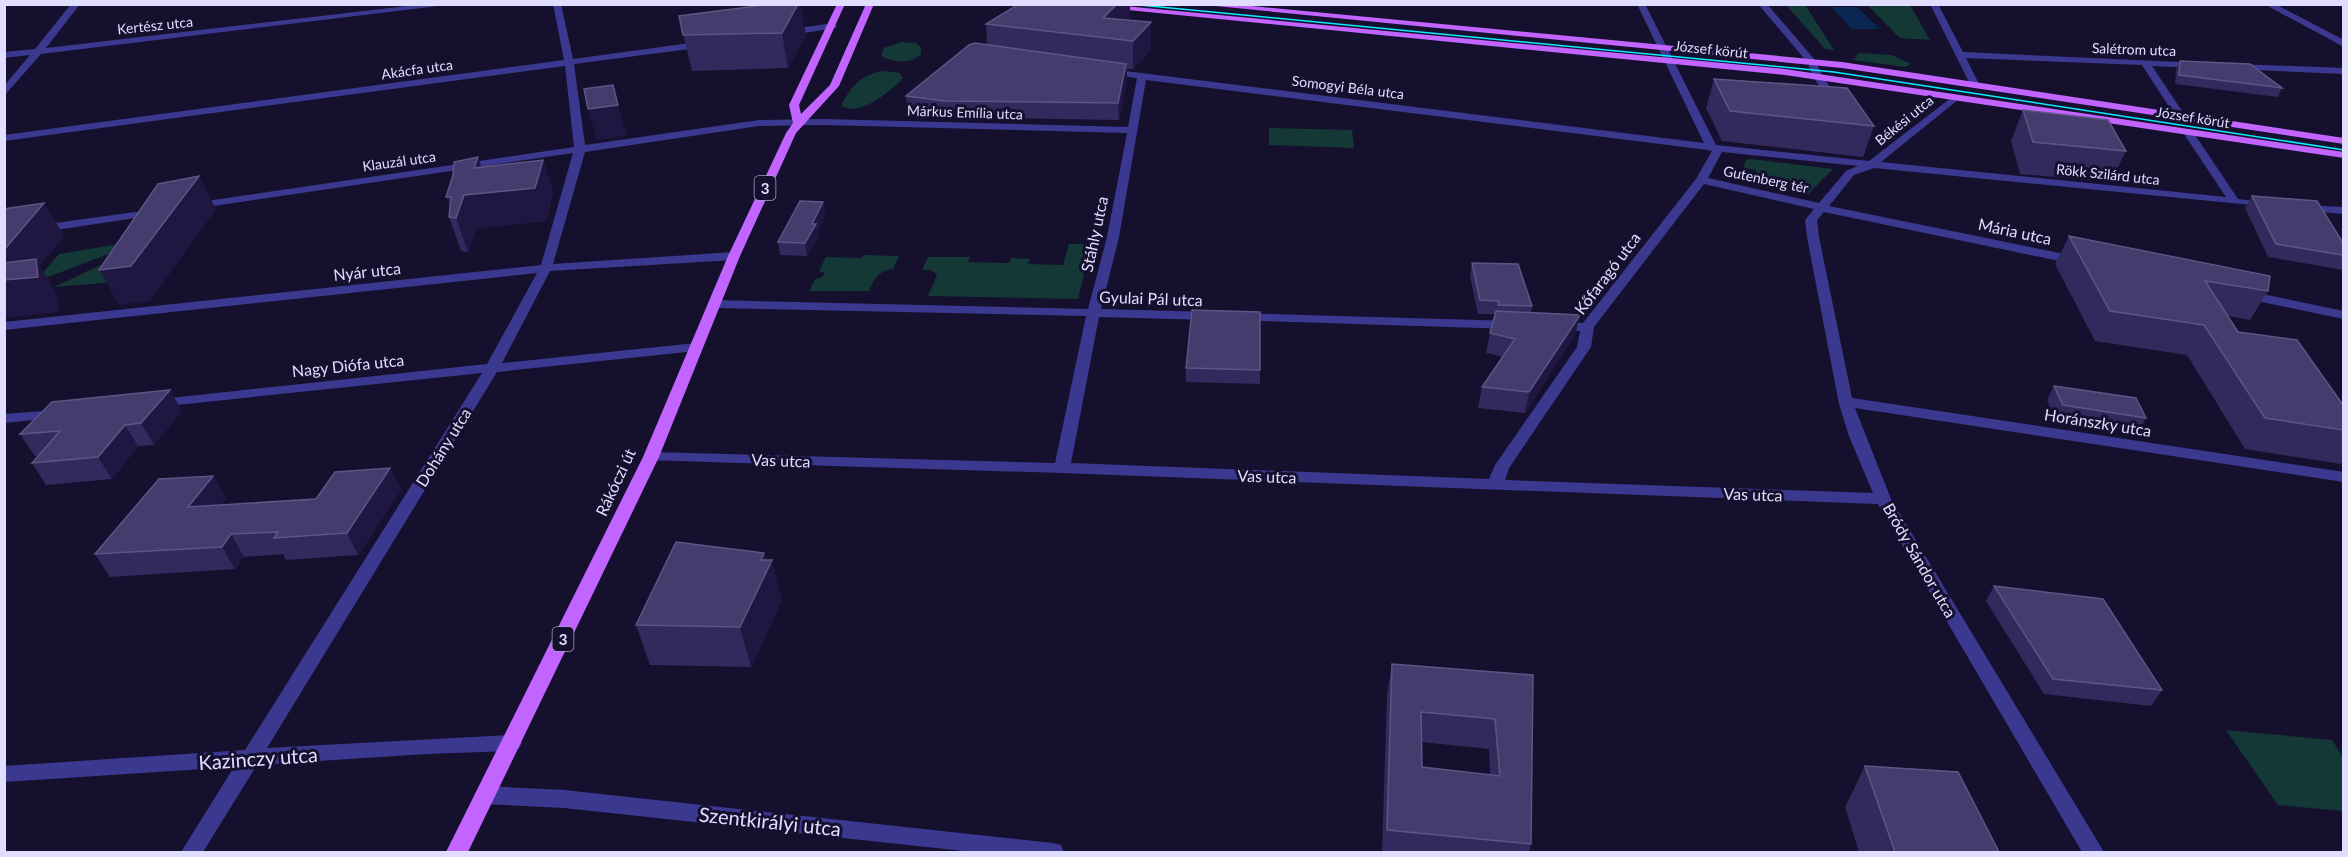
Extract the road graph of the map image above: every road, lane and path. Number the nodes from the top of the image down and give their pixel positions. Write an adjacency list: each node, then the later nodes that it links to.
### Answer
1 (76, 4): 17 (street)
2 (451, 4): 17 (street, Kertész utca)
3 (557, 4): 21 (street, Dohány utca)
4 (841, 4): 12 (main road, Rákóczi út / 3)
5 (870, 4): 35 (main road, Rákóczi út / 3)
6 (1071, 4): 20 (main road, József körút)
7 (1199, 4): 16 (main road, József körút)
8 (1641, 4): 16 (street)
9 (1762, 4): 22 (street)
10 (1934, 4): 19 (street)
11 (2268, 4): 15 (street)
12 (833, 26): 13 (street); 35 (main road, Rákóczi út / 3)
13 (774, 34)
14 (717, 42): 21 (street, Akácfa utca)
15 (2343, 44)
16 (1662, 48): 20 (street); 22 (main road, József körút)
17 (36, 52): 18 (street, Kertész utca); 31 (street)
18 (4, 55)
19 (1960, 55): 23 (street, Salétrom utca); 30 (street)
20 (1668, 60): 29 (main road, József körút); 40 (street)
21 (569, 62): 38 (street, Akácfa utca); 41 (street, Dohány utca)
22 (1812, 62): 29 (street); 30 (main road, József körút)
23 (2145, 63): 24 (street, Salétrom utca); 34 (street)
24 (2204, 65)
25 (2227, 66): 27 (street)
26 (1096, 70): 28 (street, Somogyi Béla utca)
27 (2343, 71)
28 (1142, 76): 36 (street, Stáhly utca); 40 (street, Somogyi Béla utca)
29 (1818, 77): 32 (main road, József körút); 33 (street)
30 (1974, 84): 34 (main road, József körút)
31 (4, 93)
32 (1956, 97): 37 (main road, József körút); 43 (street, Békési utca)
33 (1843, 112)
34 (2181, 117): 39 (main road, József körút)
35 (797, 122): 36 (street, Márkus Emília utca); 41 (street, Klauzál utca); 50 (main road, Rákóczi út / 3)
36 (1131, 130): 55 (street, Stáhly utca)
37 (2187, 131): 42 (main road, József körút); 45 (street)
38 (4, 138)
39 (2343, 141)
40 (1715, 148): 43 (street, Gutenberg tér); 44 (street, Gutenberg tér)
41 (580, 149): 48 (street, Klauzál utca); 52 (street, Dohány utca)
42 (2343, 155)
43 (1873, 158): 45 (street, Rökk Szilárd utca); 46 (street, Gutenberg tér)
44 (1701, 180): 46 (street, Gutenberg tér); 58 (street, Kőfaragó utca)
45 (2235, 202): 47 (street, Rökk Szilárd utca)
46 (1822, 208): 51 (street, Mária utca); 61 (street, Bródy Sándor utca)
47 (2343, 212)
48 (10, 233): 49 (street)
49 (4, 244)
50 (734, 256): 52 (street, Nyár utca); 54 (main road, Rákóczi út / 3)
51 (2088, 262)
52 (546, 268): 57 (street, Nyár utca); 60 (street, Dohány utca)
53 (2228, 291): 56 (street)
54 (714, 304): 55 (street, Gyulai Pál utca); 59 (main road, Rákóczi út / 3)
55 (1093, 313): 58 (street, Gyulai Pál utca); 66 (street, Stáhly utca)
56 (2343, 315)
57 (4, 326)
58 (1587, 327): 68 (street, Kőfaragó utca)
59 (696, 347): 60 (street, Nagy Diófa utca); 65 (main road, Rákóczi út / 3)
60 (492, 369): 62 (street, Nagy Diófa utca); 71 (street, Dohány utca)
61 (1847, 402): 67 (street, Horánszky utca); 69 (street, Bródy Sándor utca)
62 (143, 405)
63 (73, 412): 64 (street)
64 (4, 419)
65 (651, 457): 66 (street, Vas utca); 70 (main road, Rákóczi út / 3)
66 (1062, 468): 68 (street, Vas utca)
67 (2343, 477)
68 (1495, 485): 69 (street, Vas utca)
69 (1883, 499): 77 (street, Bródy Sándor utca)
70 (512, 744): 71 (street, Kazinczy utca); 73 (main road, Rákóczi út / 3)
71 (249, 759): 72 (street, Kazinczy utca); 74 (street, Dohány utca)
72 (4, 774)
73 (486, 795): 75 (main road, Rákóczi út / 3); 76 (street, Szentkirályi utca)
74 (192, 852)
75 (457, 852)
76 (1053, 852)
77 (2093, 852)

